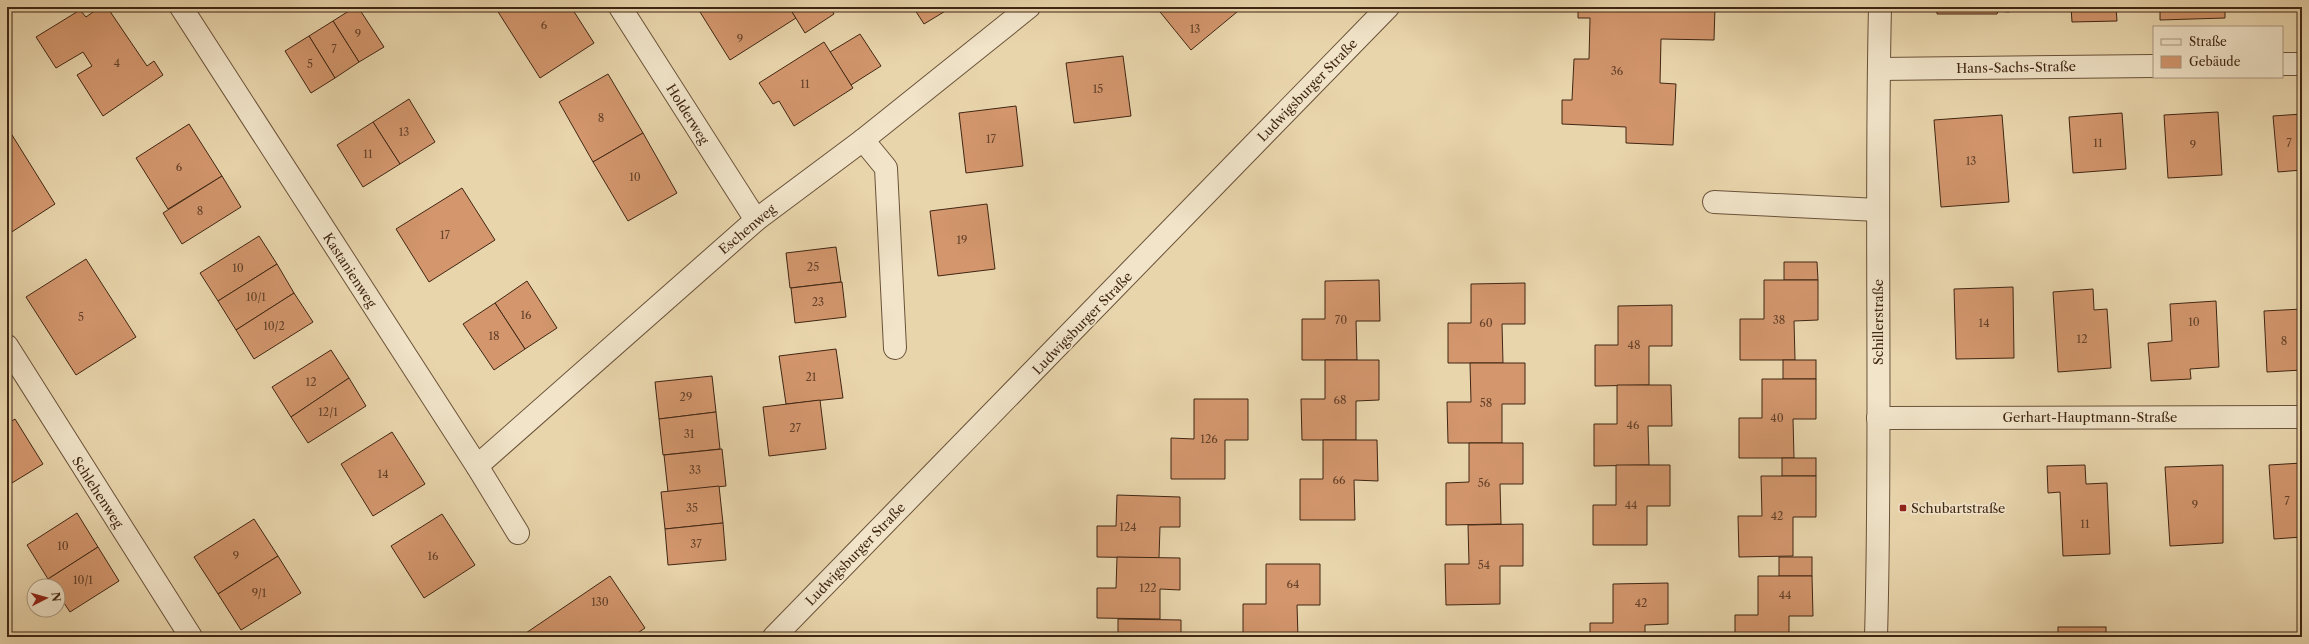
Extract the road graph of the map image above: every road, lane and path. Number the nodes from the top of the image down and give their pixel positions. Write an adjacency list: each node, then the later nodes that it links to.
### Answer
1 (181, 7): 18 (street, Kastanienweg)
2 (620, 7): 13 (street, Holderweg)
3 (1029, 7): 10 (street, Eschenweg)
4 (1388, 7): 21 (street, Ludwigsburger Straße)
5 (1880, 7): 9 (street, Schillerstraße)
6 (2283, 64): 7 (street)
7 (2302, 64)
8 (2153, 66): 9 (street, Hans-Sachs-Straße)
9 (1879, 69): 12 (street, Schillerstraße)
10 (863, 140): 13 (street, Eschenweg); 15 (street)
11 (1714, 202): 12 (street)
12 (1878, 210): 17 (street, Schillerstraße)
13 (756, 220): 18 (street, Eschenweg)
14 (7, 346): 20 (street, Schlehenweg)
15 (895, 348)
16 (2302, 417): 17 (street, Gerhart-Hauptmann-Straße)
17 (1878, 418): 22 (street, Schillerstraße)
18 (477, 466): 19 (street, Kastanienweg)
19 (518, 533)
20 (191, 637)
21 (774, 637)
22 (1876, 637)

